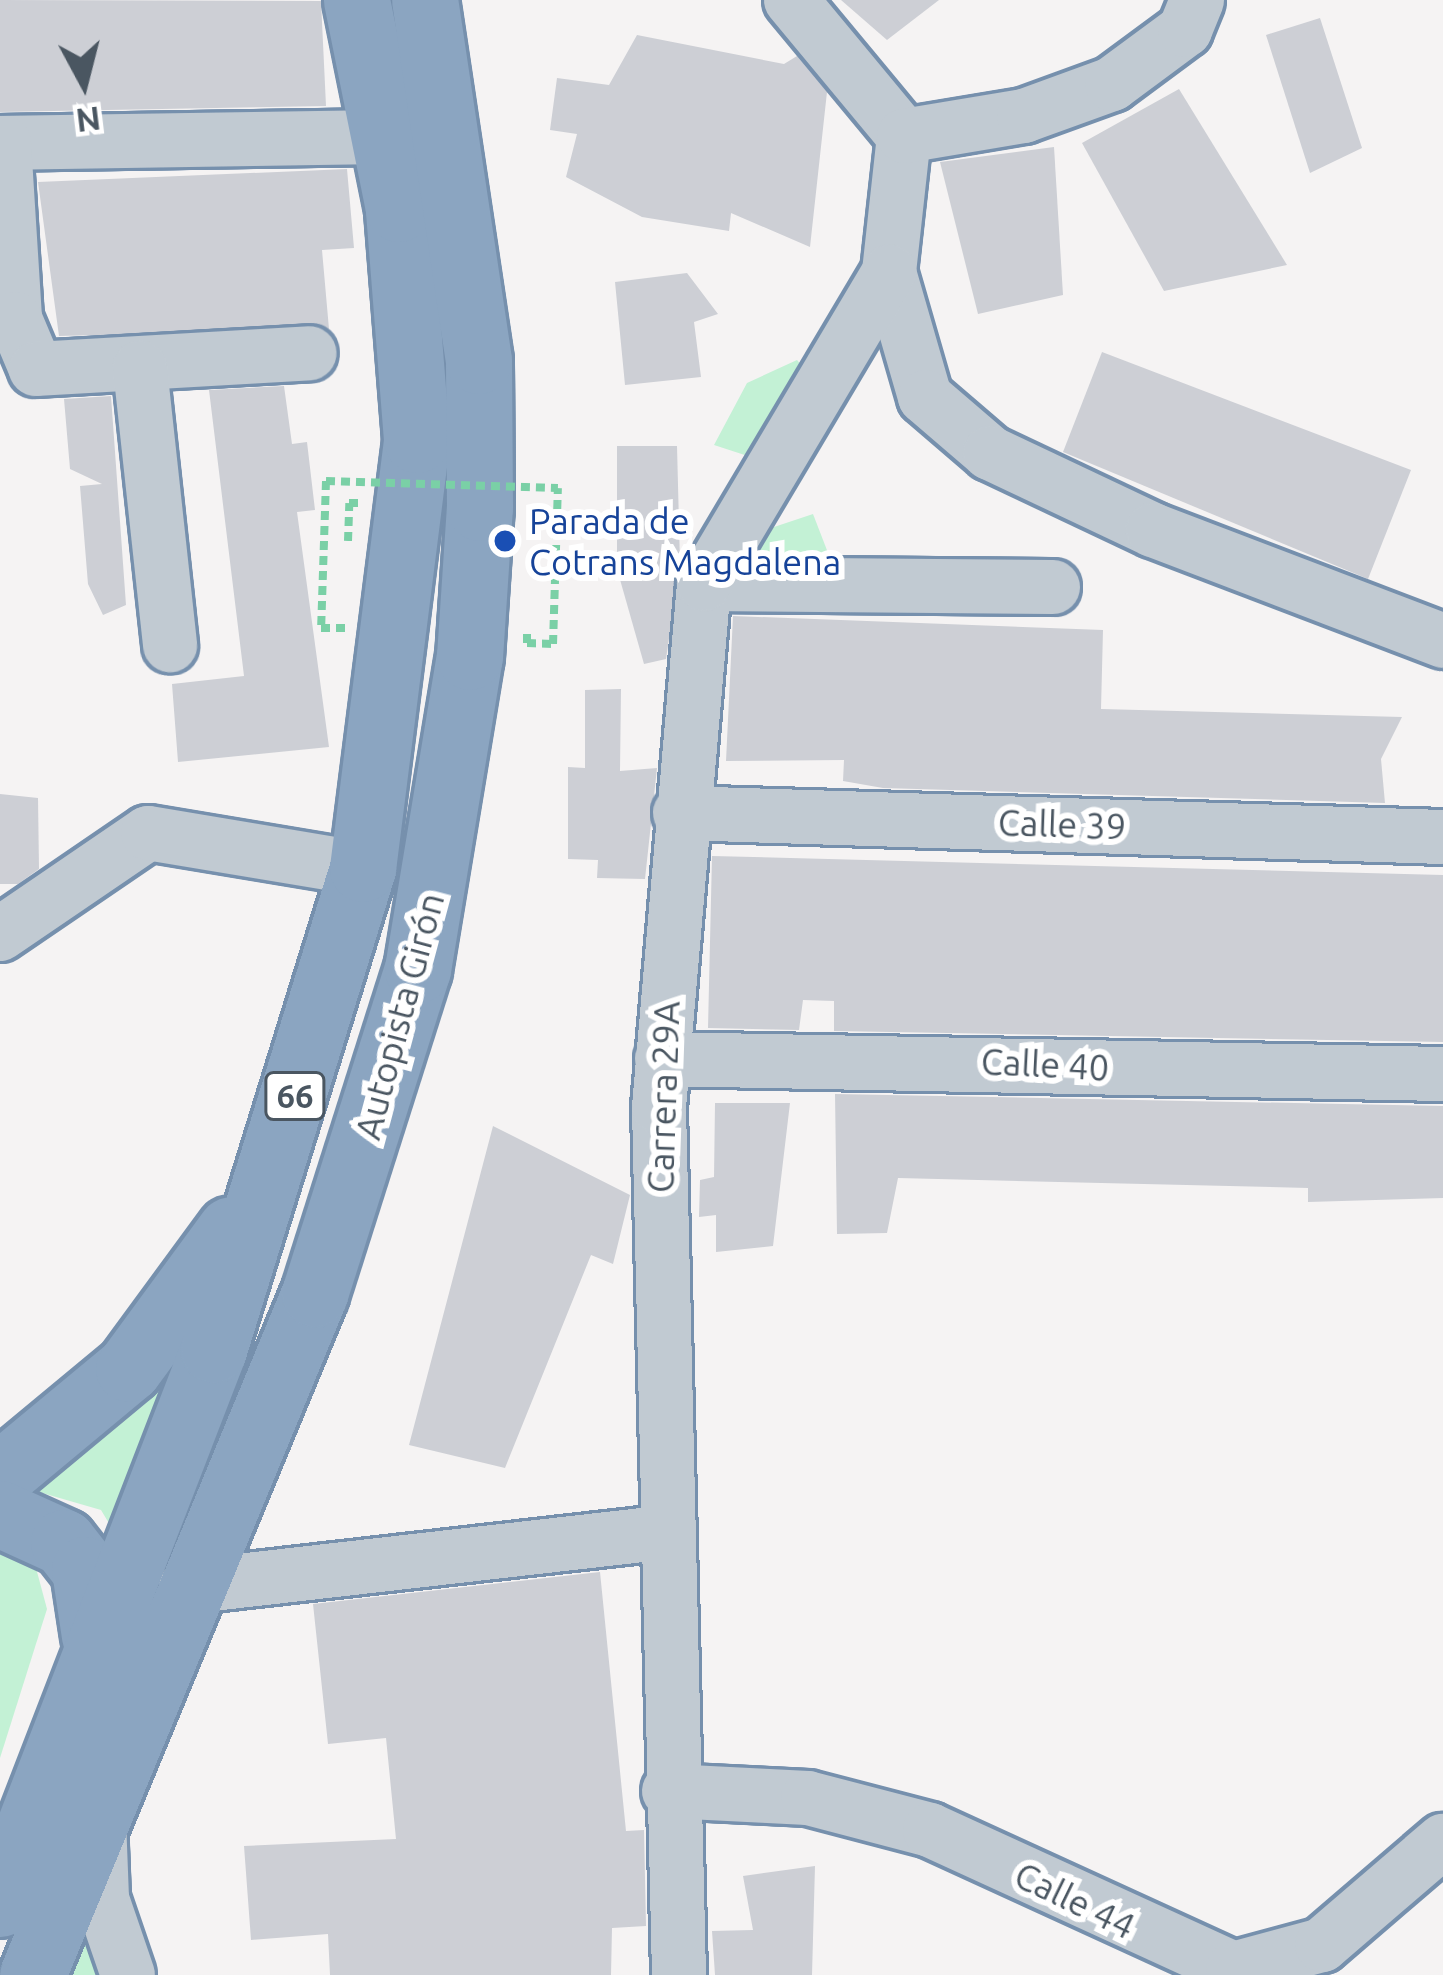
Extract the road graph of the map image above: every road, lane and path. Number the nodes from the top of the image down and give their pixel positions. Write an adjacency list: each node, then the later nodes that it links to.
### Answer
1 (357, 0): 6 (highway, Autopista Girón / 66)
2 (425, 0): 29 (highway, Autopista Girón / 66)
3 (791, 0): 5 (street)
4 (1197, 0): 5 (street)
5 (904, 136): 8 (street)
6 (387, 137): 7 (street); 21 (highway, Autopista Girón / 66)
7 (2, 143): 10 (street)
8 (889, 272): 13 (street, Carrera 29A); 17 (street)
9 (310, 353): 10 (street)
10 (140, 368): 18 (street)
11 (350, 503): 12 (path)
12 (347, 566)
13 (704, 584): 14 (street); 19 (street, Carrera 29A)
14 (1053, 587)
15 (346, 608): 16 (path, bridge)
16 (527, 621)
17 (1443, 641)
18 (170, 645)
19 (680, 813): 20 (street, Calle 39); 23 (street, Carrera 29A)
20 (1443, 837)
21 (363, 869): 22 (street); 25 (highway, Autopista Girón / 66)
22 (0, 934)
23 (662, 1059): 24 (street, Calle 40); 28 (street, Carrera 29A)
24 (1435, 1077)
25 (289, 1114): 26 (highway); 30 (highway, Autopista Girón / 66)
26 (0, 1476)
27 (0, 1514): 30 (highway)
28 (661, 1534): 29 (street); 31 (street, Carrera 29A)
29 (186, 1587): 32 (highway, Autopista Girón / 66)
30 (95, 1636): 34 (highway, Autopista Girón / 66)
31 (668, 1791): 33 (street, Calle 44); 37 (street, Carrera 29A)
32 (99, 1802): 35 (highway, Autopista Girón / 66); 36 (street)
33 (1443, 1841)
34 (0, 1904)
35 (33, 1975)
36 (128, 1975)
37 (679, 1975)

